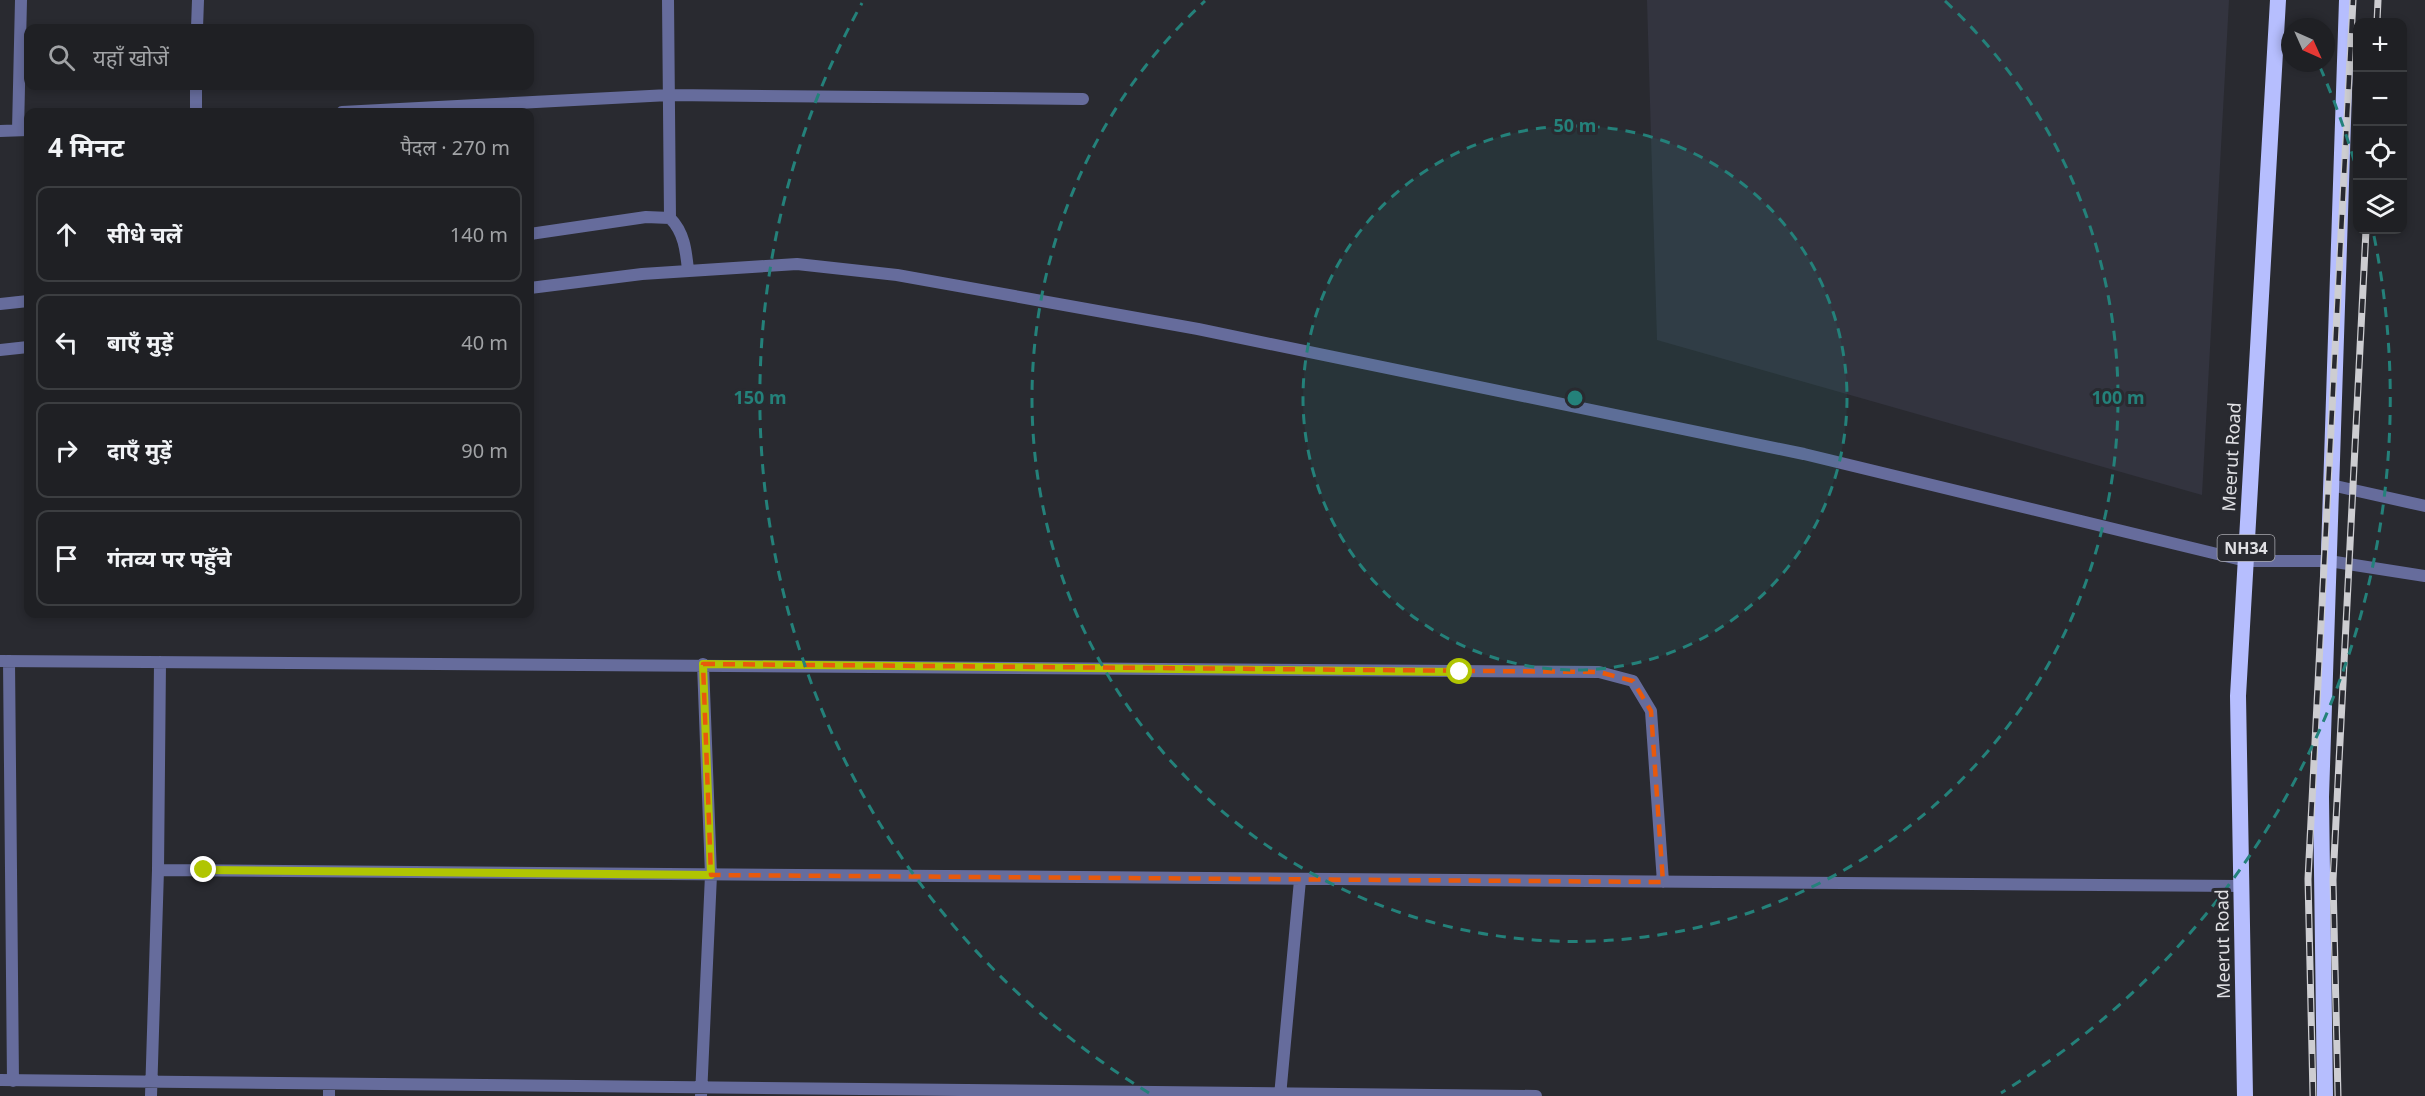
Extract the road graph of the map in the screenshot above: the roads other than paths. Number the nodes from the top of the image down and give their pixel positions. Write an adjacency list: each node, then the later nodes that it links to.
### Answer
1 (21, 0): 12 (street)
2 (198, 0): 6 (street)
3 (668, 0): 8 (street)
4 (2278, 0): 24 (highway, Meerut Road / NH34)
5 (2347, 0): 22 (highway)
6 (197, 24)
7 (196, 90): 10 (street)
8 (669, 95): 9 (street); 11 (street); 14 (street)
9 (1083, 99)
10 (196, 108)
11 (419, 108)
12 (23, 130): 13 (street)
13 (0, 131)
14 (670, 218): 15 (street); 16 (street)
15 (534, 233)
16 (688, 270): 17 (street); 24 (street)
17 (534, 288)
18 (24, 301): 19 (street)
19 (0, 304)
20 (24, 347): 21 (street)
21 (0, 350)
22 (2331, 485): 23 (street); 25 (highway)
23 (2425, 506)
24 (2246, 561): 25 (street); 34 (highway, Meerut Road / NH34)
25 (2329, 561): 26 (street); 44 (highway)
26 (2425, 576)
27 (4, 661): 28 (street); 36 (street)
28 (160, 662): 29 (street); 30 (street)
29 (703, 664): 31 (street); 33 (street)
30 (158, 870): 31 (street); 37 (street)
31 (711, 875): 32 (street); 39 (street)
32 (1300, 880): 33 (street); 40 (street)
33 (1663, 882): 34 (street)
34 (2241, 886): 43 (highway, Meerut Road / NH34)
35 (0, 1080): 36 (street)
36 (13, 1081): 37 (street)
37 (152, 1082): 38 (street); 41 (street)
38 (329, 1090): 39 (street)
39 (702, 1092): 40 (street)
40 (1280, 1095): 42 (street)
41 (151, 1096)
42 (1536, 1096)
43 (2245, 1096)
44 (2325, 1096)

